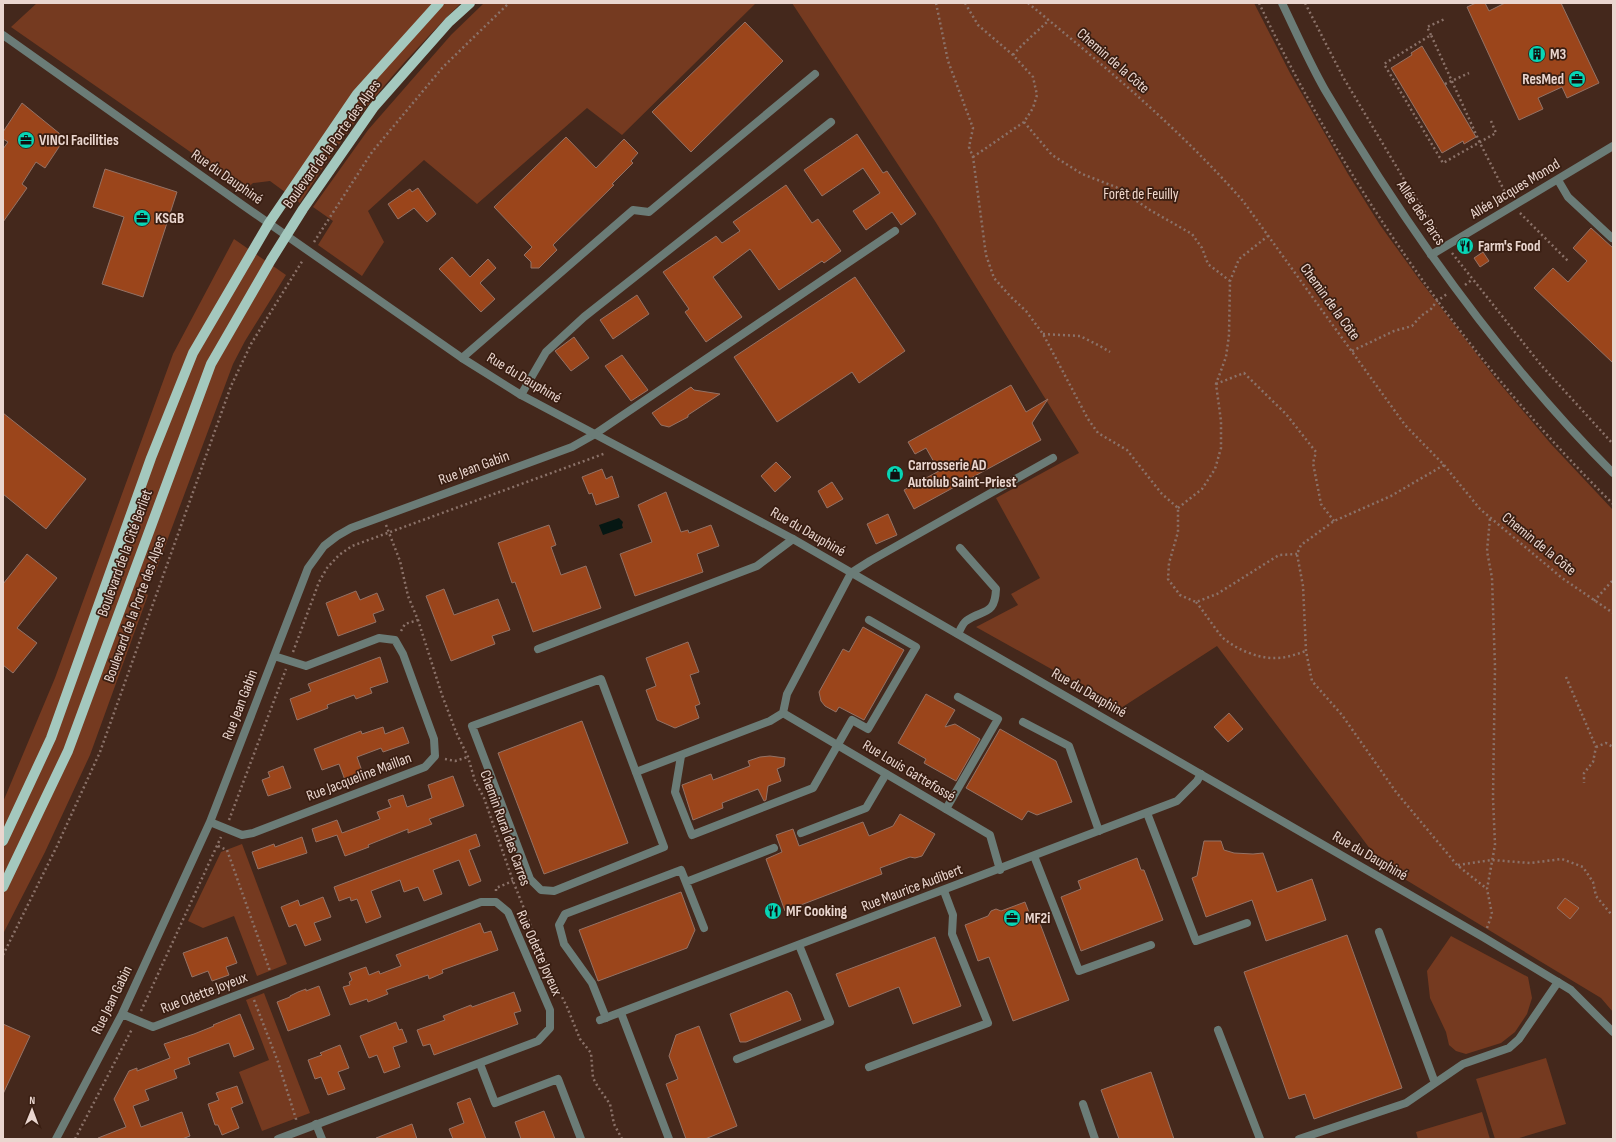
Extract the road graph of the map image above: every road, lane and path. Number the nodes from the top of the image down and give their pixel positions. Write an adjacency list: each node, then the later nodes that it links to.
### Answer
1 (439, 3): 26 (main road, Boulevard de la Porte des Alpes)
2 (470, 3): 29 (main road, Boulevard de la Porte des Alpes)
3 (509, 3): 27 (path)
4 (936, 3): 23 (path)
5 (965, 3): 13 (path)
6 (1028, 3): 10 (path, Chemin de la Côte)
7 (1259, 3): 36 (path)
8 (1282, 3): 32 (street, Allée des Parcs)
9 (1444, 18): 12 (path)
10 (1049, 20): 13 (path); 30 (path, Chemin de la Côte)
11 (3, 35): 26 (street, Rue du Dauphiné)
12 (1431, 35): 16 (path); 21 (path)
13 (1013, 54): 19 (path)
14 (1469, 73): 16 (path)
15 (815, 74): 40 (street)
16 (1452, 80): 17 (path); 21 (path)
17 (1445, 84)
18 (831, 122): 42 (street)
19 (1024, 122): 23 (path); 35 (path)
20 (1491, 122): 21 (path)
21 (1480, 143): 25 (path)
22 (1613, 146): 24 (street, Allée Jacques Monod)
23 (973, 157): 37 (path)
24 (1558, 180): 25 (street, Allée Jacques Monod); 31 (street)
25 (1513, 206): 32 (street, Allée Jacques Monod); 33 (path)
26 (269, 223): 29 (street, Rue du Dauphiné); 90 (main road, Boulevard de la Cité Berliet)
27 (325, 224)
28 (895, 231): 43 (street, Rue Jean Gabin)
29 (286, 235): 40 (street, Rue du Dauphiné); 99 (main road, Boulevard de la Cité Berliet)
30 (1268, 236): 35 (path); 38 (path, Chemin de la Côte)
31 (1612, 238)
32 (1431, 255): 47 (street, Allée des Parcs)
33 (1569, 262)
34 (294, 273): 110 (path, Boulevard de la Porte des Alpes)
35 (1230, 281): 41 (path)
36 (1437, 301): 38 (path); 48 (path)
37 (1043, 334): 39 (path); 49 (path)
38 (1352, 351): 46 (path, Chemin de la Côte)
39 (1110, 352)
40 (462, 358): 42 (street, Rue du Dauphiné)
41 (1216, 384): 49 (path); 52 (path)
42 (521, 395): 43 (street, Rue du Dauphiné)
43 (595, 434): 44 (street, Rue du Dauphiné); 50 (street, Rue Jean Gabin)
44 (620, 447): 53 (path); 54 (street, Rue du Dauphiné)
45 (1053, 458): 57 (street)
46 (1444, 465): 51 (path, Chemin de la Côte); 52 (path)
47 (1613, 473)
48 (1613, 504)
49 (1178, 508): 60 (path)
50 (383, 516): 53 (path, Chemin Rural des Carres); 68 (street, Rue Jean Gabin)
51 (1490, 518): 59 (path, Chemin de la Côte); 94 (path)
52 (1334, 521): 56 (path)
53 (389, 532): 62 (path, Chemin Rural des Carres); 69 (path)
54 (793, 539): 57 (street, Rue du Dauphiné); 66 (street)
55 (960, 548): 64 (street)
56 (1297, 554): 60 (path); 67 (path)
57 (851, 573): 64 (street, Rue du Dauphiné); 72 (street)
58 (1613, 580): 59 (path)
59 (1594, 601): 61 (path, Chemin de la Côte)
60 (1196, 602): 67 (path)
61 (1613, 613)
62 (418, 620): 65 (path); 79 (path, Chemin Rural des Carres)
63 (869, 620): 74 (street)
64 (958, 634): 82 (street, Rue du Dauphiné)
65 (395, 640): 69 (street); 77 (street)
66 (538, 649)
67 (1306, 651): 95 (path)
68 (274, 656): 69 (street); 86 (street, Rue Jean Gabin)
69 (289, 661): 87 (path)
70 (1566, 677): 75 (path)
71 (958, 697): 84 (street)
72 (783, 713): 74 (street, Rue Louis Gattefossé); 78 (street)
73 (1023, 722): 88 (street)
74 (837, 745): 78 (street); 81 (street, Rue Louis Gattefossé)
75 (1596, 747): 76 (path); 83 (path)
76 (1613, 747)
77 (435, 756): 79 (path); 87 (street, Rue Jacqueline Maillan)
78 (680, 756): 80 (street)
79 (468, 757): 97 (path, Chemin Rural des Carres)
80 (636, 772): 80 (street)
81 (886, 774): 84 (street, Rue Louis Gattefossé); 89 (street)
82 (1201, 774): 85 (street, Rue Maurice Audibert); 107 (street, Rue du Dauphiné)
83 (1584, 783)
84 (946, 809): 96 (street, Rue Louis Gattefossé)
85 (1147, 813): 88 (street, Rue Maurice Audibert); 104 (street)
86 (210, 822): 87 (street, Rue Jacqueline Maillan); 115 (street, Rue Jean Gabin)
87 (226, 828): 91 (path)
88 (1099, 831): 93 (street, Rue Maurice Audibert)
89 (801, 833)
90 (3, 841)
91 (218, 846): 111 (path); 116 (path)
92 (774, 848): 98 (street)
93 (1034, 856): 96 (street, Rue Maurice Audibert); 109 (street)
94 (1492, 860): 95 (path); 100 (path); 103 (path)
95 (1457, 865): 100 (path)
96 (1000, 870): 101 (street, Rue Maurice Audibert)
97 (513, 881): 102 (path); 131 (path, Chemin Rural des Carres)
98 (686, 882): 105 (street); 114 (street, Rue Maurice Audibert)
99 (3, 887)
100 (1487, 889): 107 (path)
101 (944, 891): 108 (street, Rue Maurice Audibert); 121 (street)
102 (496, 902): 116 (street, Rue Odette Joyeux); 120 (street, Rue Odette Joyeux)
103 (1613, 914)
104 (1248, 923)
105 (704, 928)
106 (1379, 932): 122 (street)
107 (1482, 937): 112 (street, Rue du Dauphiné)
108 (799, 945): 114 (street, Rue Maurice Audibert); 119 (street)
109 (1151, 945)
110 (3, 956)
111 (270, 971)
112 (1558, 982): 118 (street, Rue du Dauphiné); 122 (street)
113 (254, 997): 125 (path)
114 (620, 1012): 132 (street)
115 (122, 1014): 116 (street, Rue Odette Joyeux); 126 (street, Rue Jean Gabin)
116 (136, 1020): 127 (path)
117 (1218, 1030): 134 (street)
118 (1613, 1032)
119 (737, 1059)
120 (480, 1064): 124 (street, Rue Odette Joyeux); 130 (street)
121 (869, 1067)
122 (1435, 1083): 135 (street)
123 (1083, 1104): 133 (street)
124 (316, 1124): 125 (street, Rue Odette Joyeux); 129 (street)
125 (293, 1133): 128 (street, Rue Odette Joyeux)
126 (56, 1139)
127 (75, 1139)
128 (278, 1139)
129 (322, 1139)
130 (581, 1139)
131 (622, 1139)
132 (669, 1139)
133 (1095, 1139)
134 (1260, 1139)
135 (1299, 1139)

